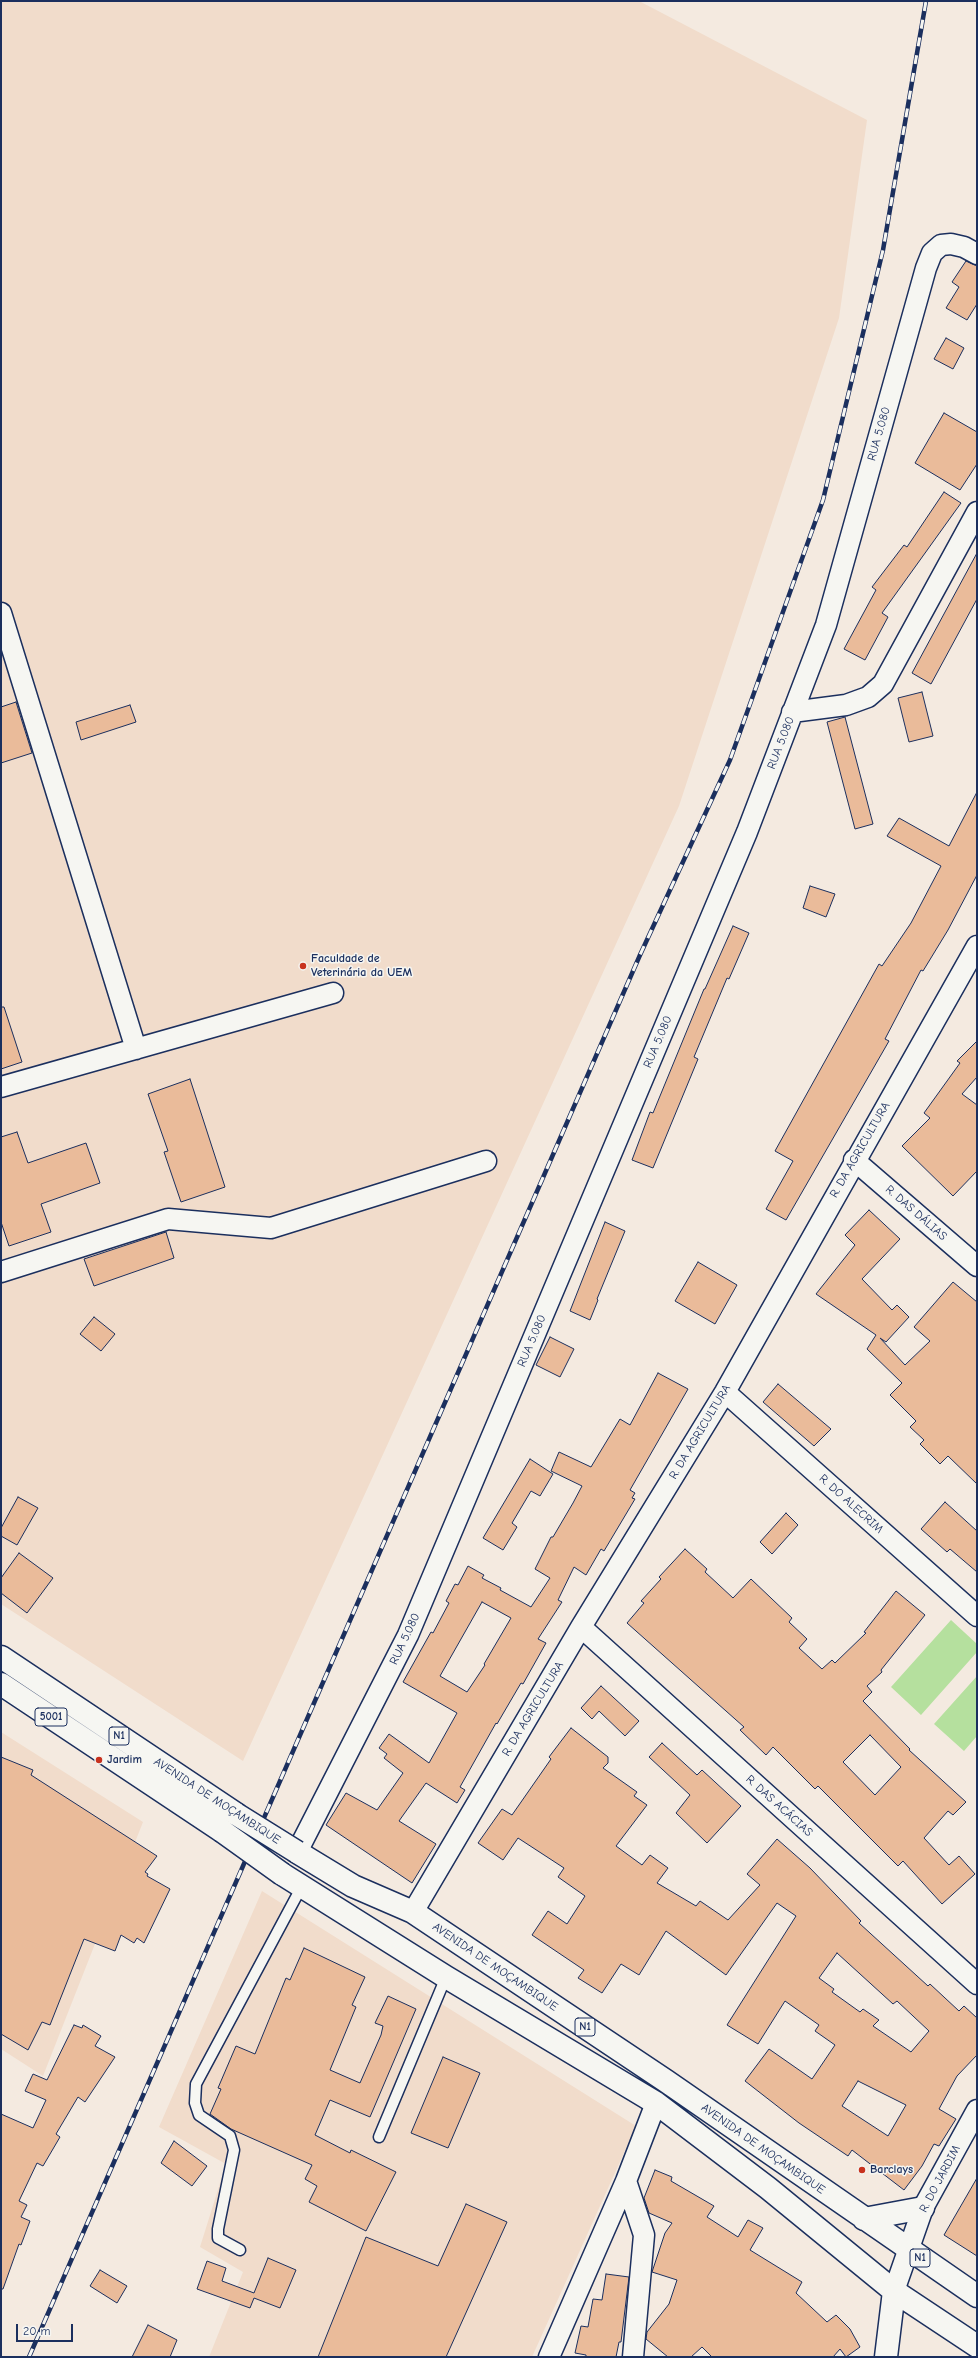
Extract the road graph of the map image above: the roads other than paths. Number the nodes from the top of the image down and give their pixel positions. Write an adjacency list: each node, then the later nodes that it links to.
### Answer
1 (977, 254): 4 (street, RUA 5.080)
2 (977, 512): 4 (street)
3 (1, 613): 7 (street)
4 (792, 712): 19 (street, RUA 5.080)
5 (977, 946): 9 (street, R. DA AGRICULTURA)
6 (333, 993): 7 (street)
7 (136, 1048): 8 (street)
8 (1, 1087)
9 (854, 1160): 11 (street, R. DAS DÁLIAS); 13 (street, R. DA AGRICULTURA)
10 (486, 1161): 12 (street)
11 (977, 1266)
12 (1, 1272)
13 (725, 1392): 14 (street, R. DO ALECRIM); 15 (street, R. DA AGRICULTURA)
14 (977, 1616)
15 (581, 1627): 21 (street, R. DA AGRICULTURA); 23 (street, R. DAS ACÁCIAS)
16 (1, 1657): 19 (highway, AVENIDA DE MOÇAMBIQUE / N1, bridge)
17 (1, 1684): 18 (highway, 5001)
18 (101, 1750): 20 (highway, AVENIDA DE MOÇAMBIQUE / N1, bridge)
19 (297, 1852): 21 (highway, AVENIDA DE MOÇAMBIQUE / N1)
20 (302, 1886): 22 (highway, AVENIDA DE MOÇAMBIQUE / N1); 31 (lane)
21 (413, 1912): 29 (highway, AVENIDA DE MOÇAMBIQUE / N1)
22 (446, 1977): 24 (highway, AVENIDA DE MOÇAMBIQUE / N1); 26 (lane)
23 (977, 1984)
24 (656, 2102): 27 (street); 32 (highway, AVENIDA DE MOÇAMBIQUE / N1)
25 (977, 2110): 28 (street, R. DO JARDIM)
26 (379, 2137)
27 (626, 2181): 35 (street); 36 (street)
28 (923, 2208): 29 (highway); 30 (street, R. DO JARDIM)
29 (864, 2219): 30 (highway, AVENIDA DE MOÇAMBIQUE / N1)
30 (907, 2249): 32 (street, R. DO JARDIM); 33 (highway, AVENIDA DE MOÇAMBIQUE / N1)
31 (240, 2250)
32 (895, 2292): 34 (highway, N1); 37 (highway)
33 (977, 2296)
34 (977, 2346)
35 (549, 2357)
36 (633, 2357)
37 (886, 2357)

